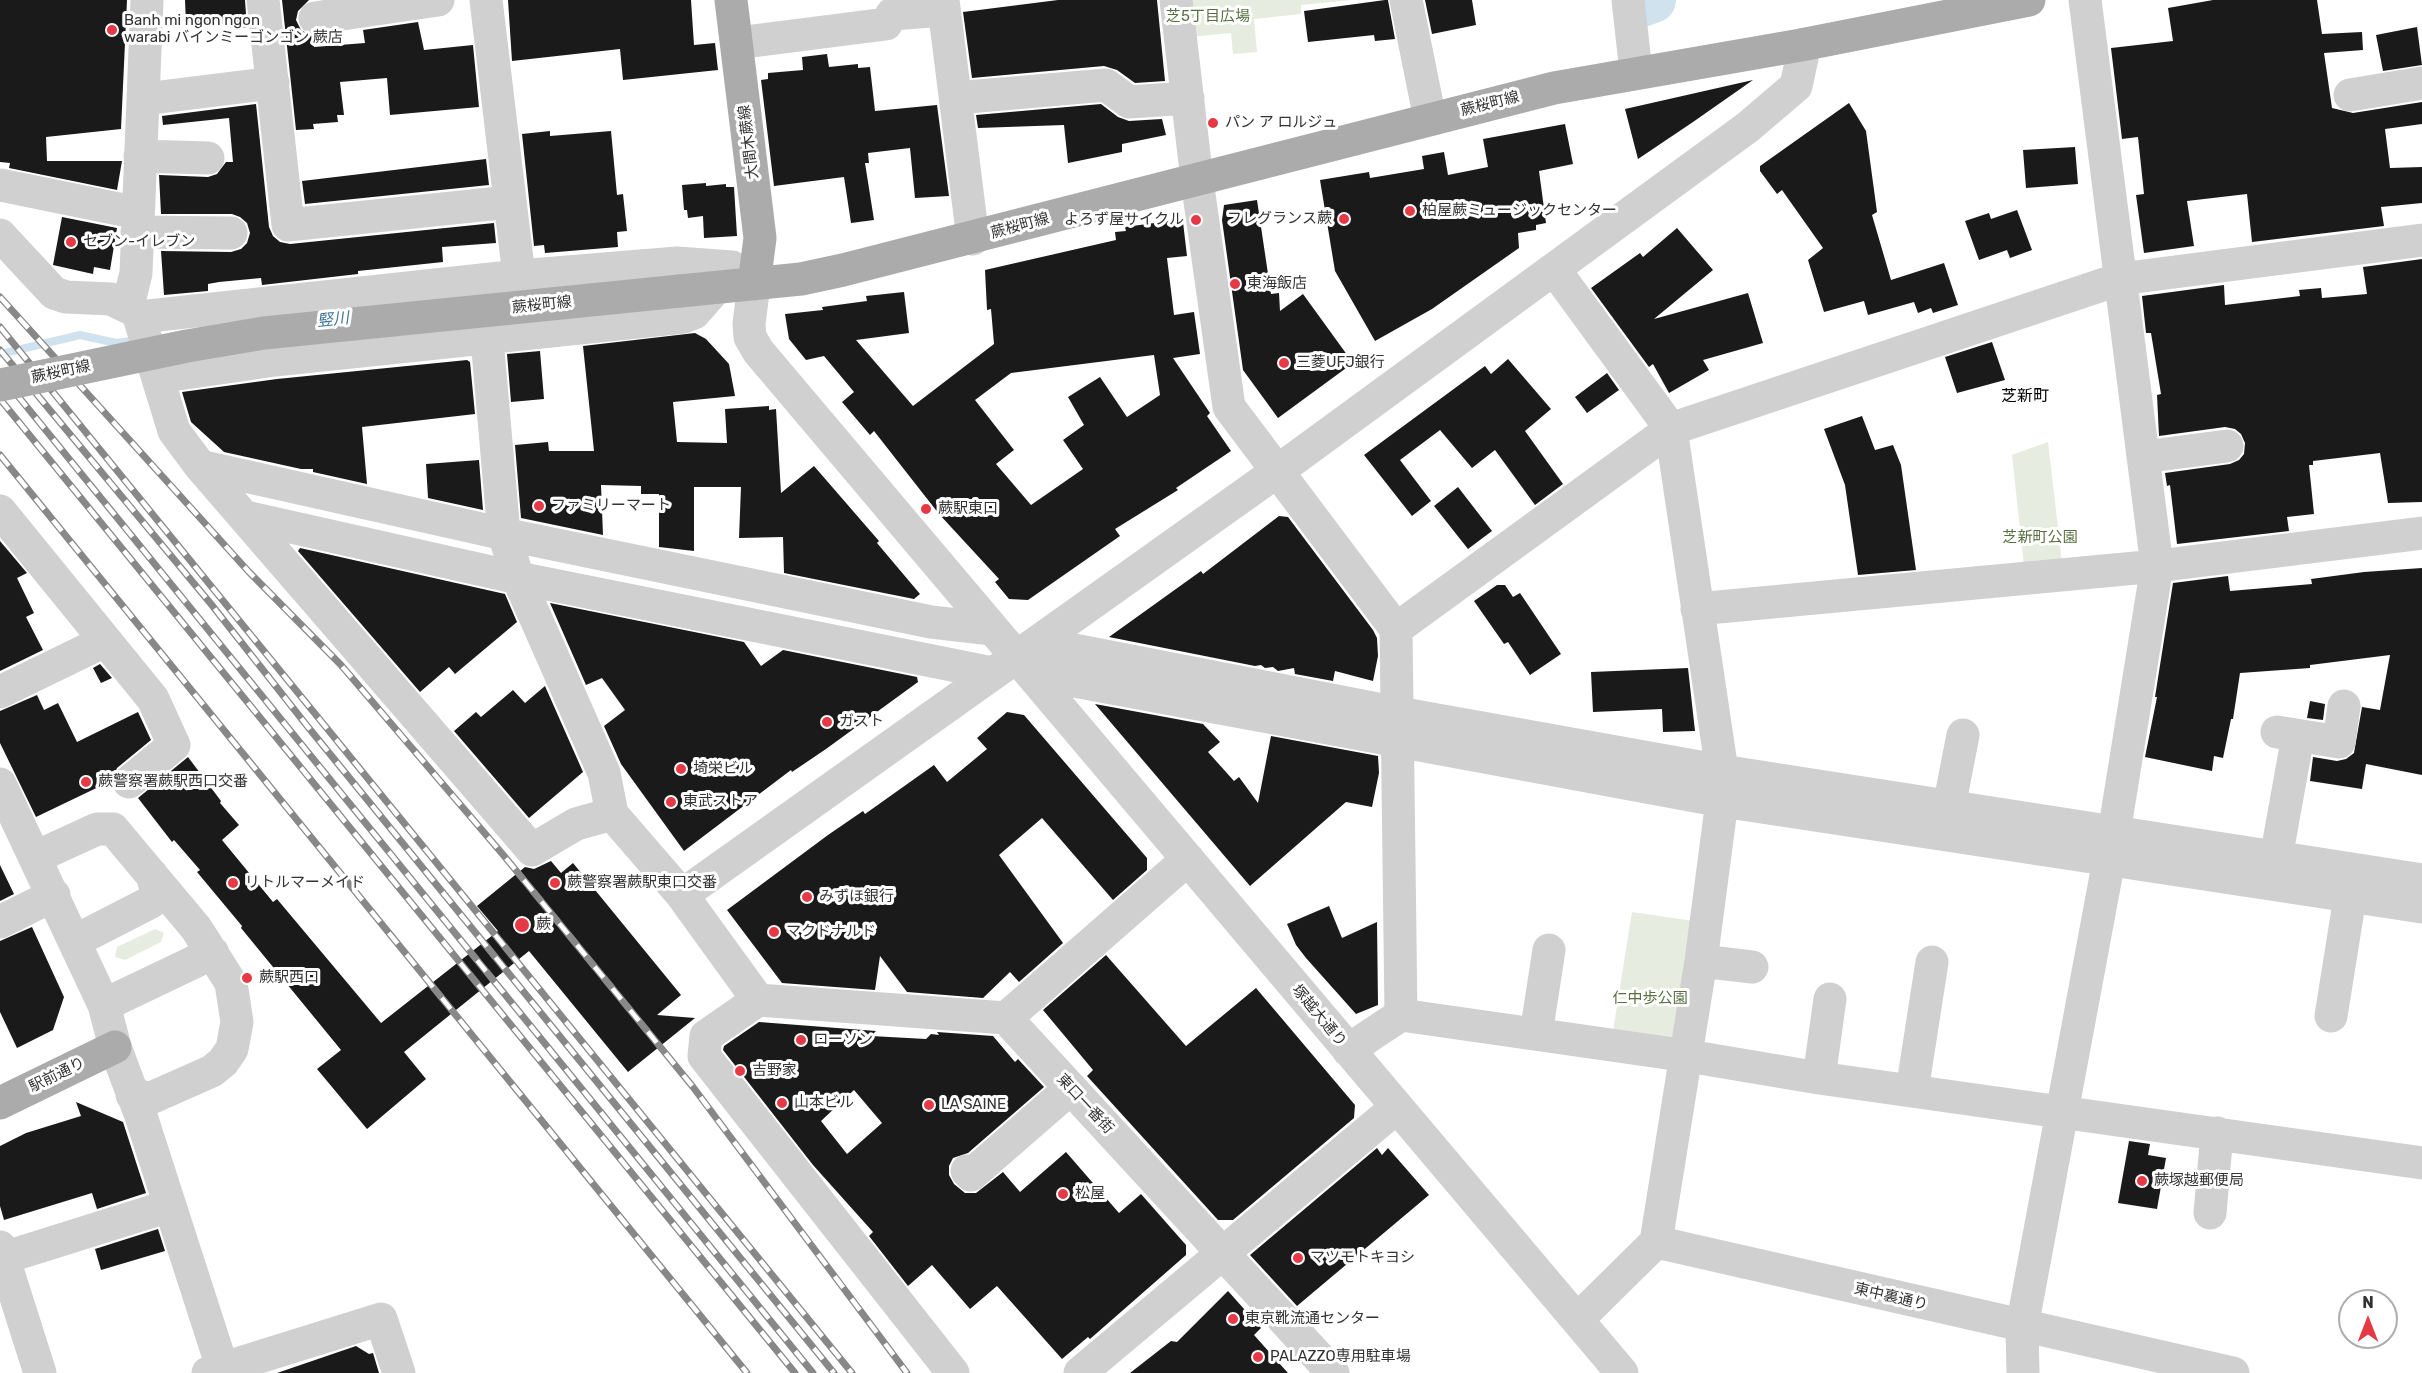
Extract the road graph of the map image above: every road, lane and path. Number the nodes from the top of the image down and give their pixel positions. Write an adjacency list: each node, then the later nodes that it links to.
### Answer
1 (147, 0): 21 (street)
2 (263, 0): 16 (street)
3 (438, 0): 12 (street)
4 (486, 0): 27 (street)
5 (732, 0): 13 (main road, 大間木蕨線)
6 (1176, 0): 20 (street)
7 (1406, 0): 22 (street)
8 (1628, 0): 15 (street)
9 (2029, 0): 14 (main road, 蕨桜町線)
10 (2085, 0): 35 (street)
11 (944, 5): 13 (street); 19 (street)
12 (315, 18)
13 (736, 44): 36 (main road, 大間木蕨線)
14 (1801, 45): 15 (main road, 蕨桜町線); 33 (street)
15 (1636, 72): 22 (main road, 蕨桜町線)
16 (273, 83): 21 (street); 27 (street)
17 (2422, 83): 18 (street)
18 (2350, 95)
19 (956, 98): 20 (street); 31 (street)
20 (1188, 98): 25 (street)
21 (144, 99): 23 (street)
22 (1430, 119): 25 (main road, 蕨桜町線)
23 (140, 156): 24 (street); 28 (street)
24 (208, 158)
25 (1197, 180): 31 (main road, 蕨桜町線); 46 (street)
26 (0, 185): 28 (street)
27 (510, 202): 34 (street)
28 (137, 222): 29 (street); 38 (street)
29 (231, 233)
30 (0, 235): 38 (street)
31 (973, 239): 36 (main road, 蕨桜町線)
32 (2422, 240): 35 (street)
33 (1554, 269): 42 (street); 46 (street)
34 (519, 276): 36 (street); 38 (street)
35 (2120, 279): 42 (street); 44 (street)
36 (754, 284): 37 (main road, 蕨桜町線); 55 (street, 塚越大通り)
37 (716, 288): 39 (street); 41 (main road, 蕨桜町線, bridge)
38 (133, 311): 40 (street)
39 (487, 339): 40 (street); 50 (street)
40 (158, 377): 45 (street)
41 (0, 385)
42 (1671, 429): 54 (street); 56 (street)
43 (2227, 446): 44 (street)
44 (2143, 457): 52 (street)
45 (200, 466): 48 (street); 50 (street)
46 (1278, 470): 56 (street); 58 (street)
47 (0, 511): 51 (street)
48 (246, 517): 53 (street); 67 (street)
49 (2422, 533): 52 (street)
50 (504, 534): 53 (street); 55 (street)
51 (10, 541): 57 (street)
52 (2157, 566): 54 (street); 68 (street)
53 (519, 578): 58 (street); 67 (street)
54 (1697, 609): 65 (street)
55 (993, 628): 58 (street, 塚越大通り)
56 (1396, 629): 61 (street)
57 (105, 641): 59 (street); 63 (street)
58 (1019, 662): 61 (street); 71 (street, 塚越大通り); 75 (street)
59 (0, 692)
60 (2344, 706): 70 (street)
61 (1398, 726): 65 (street); 87 (street)
62 (1964, 735): 66 (street)
63 (129, 782)
64 (0, 784): 69 (street)
65 (1722, 786): 66 (street); 68 (street); 81 (street)
66 (1949, 807): 68 (street)
67 (612, 814): 75 (street)
68 (2112, 846): 70 (street); 76 (street); 100 (street)
69 (36, 857): 72 (street); 74 (street)
70 (2276, 858): 73 (street)
71 (1188, 859): 89 (street); 92 (street, 塚越大通り)
72 (152, 875): 78 (street); 80 (street)
73 (2421, 882): 76 (street)
74 (54, 896): 77 (street); 78 (street)
75 (682, 896): 85 (street)
76 (2350, 897): 88 (street)
77 (0, 921)
78 (75, 941): 86 (street)
79 (1549, 950): 90 (street)
80 (213, 953): 86 (street); 97 (street)
81 (1701, 961): 83 (street); 93 (street)
82 (1932, 962): 96 (street)
83 (1752, 967)
84 (1830, 999): 94 (street)
85 (758, 1000): 89 (street); 114 (street)
86 (104, 1005): 91 (street)
87 (1401, 1015): 90 (street); 92 (street)
88 (2331, 1016)
89 (1006, 1018): 95 (street, 東口一番街)
90 (1536, 1034): 93 (street)
91 (115, 1047): 97 (street); 98 (main road, 駅前通り)
92 (1348, 1050): 99 (street, 塚越大通り)
93 (1688, 1056): 94 (street); 106 (street)
94 (1819, 1078): 96 (street)
95 (1071, 1088): 103 (street); 108 (street, 東口一番街)
96 (1912, 1091): 100 (street)
97 (132, 1095): 104 (street)
98 (0, 1103)
99 (1397, 1107): 108 (street); 109 (street, 塚越大通り)
100 (2061, 1111): 101 (street); 110 (street)
101 (2217, 1133): 102 (street); 105 (street)
102 (2422, 1163)
103 (967, 1171)
104 (169, 1206): 107 (street); 111 (street)
105 (2210, 1213)
106 (1656, 1242): 109 (street); 110 (street, 東中裏通り)
107 (2, 1252): 112 (street)
108 (1223, 1254): 115 (street); 116 (street, 東口一番街)
109 (1578, 1319): 117 (street, 塚越大通り)
110 (2022, 1327): 118 (street); 119 (street, 東中裏通り)
111 (218, 1372): 113 (street)
112 (40, 1373)
113 (399, 1373)
114 (953, 1373)
115 (1080, 1373)
116 (1333, 1373)
117 (1622, 1373)
118 (2023, 1373)
119 (2233, 1373)

